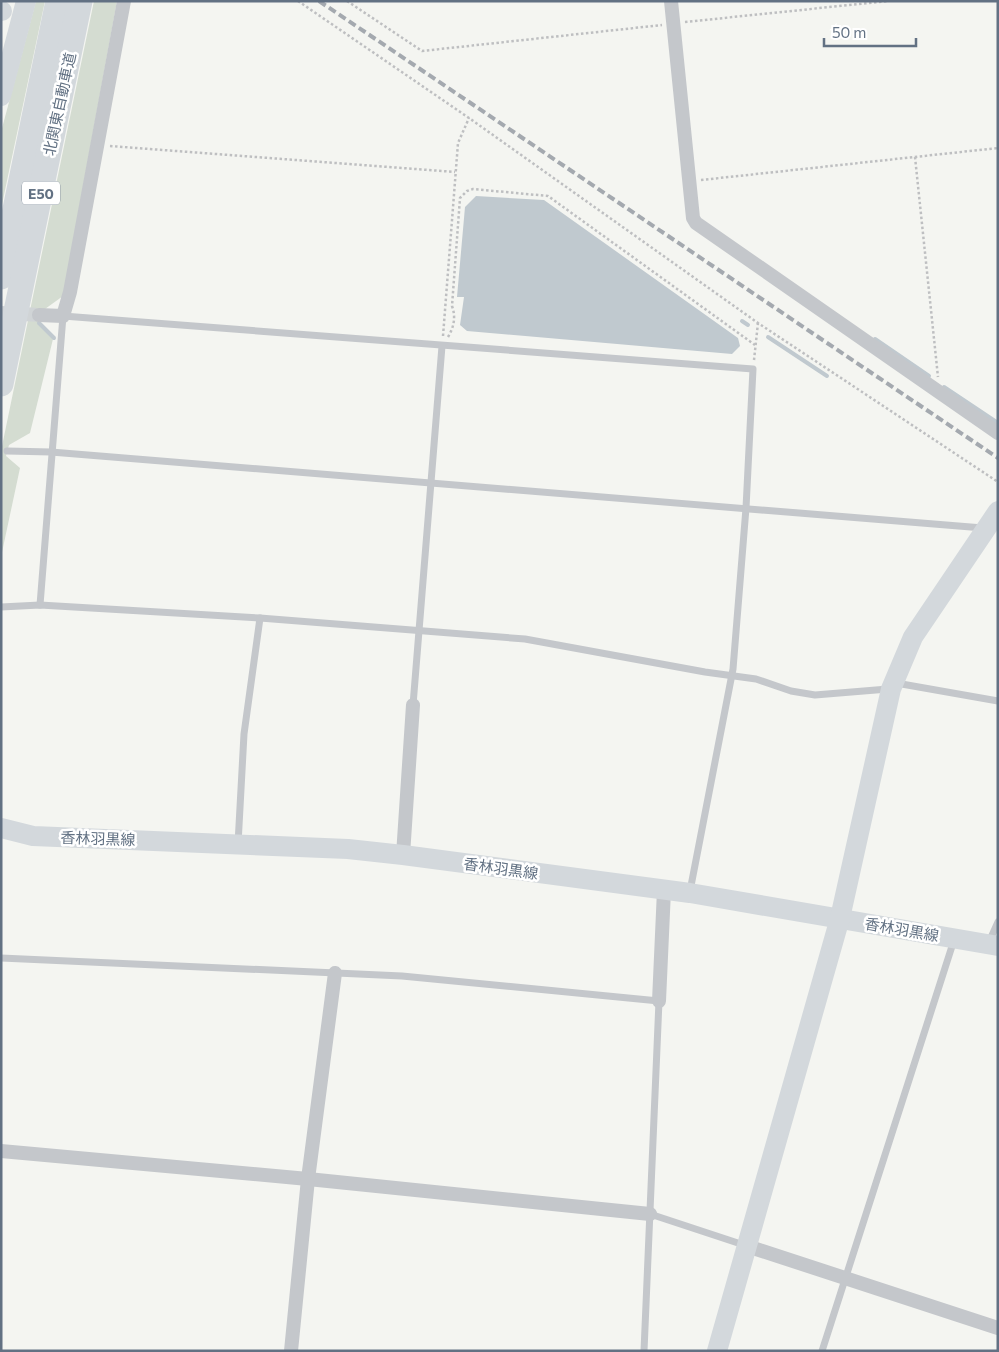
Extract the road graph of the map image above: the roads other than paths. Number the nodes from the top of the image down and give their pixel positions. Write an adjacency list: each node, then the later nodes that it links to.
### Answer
1 (26, 1): 6 (main road)
2 (58, 1): 7 (highway, 北関東自動車道 / E50)
3 (80, 1): 11 (highway, 北関東自動車道 / E50)
4 (124, 1): 9 (street)
5 (671, 1): 12 (street)
6 (1, 96)
7 (1, 278)
8 (39, 315): 9 (street)
9 (63, 316): 10 (lane); 14 (lane)
10 (442, 346): 15 (lane); 16 (lane)
11 (1, 384)
12 (998, 433)
13 (8, 451): 14 (lane)
14 (51, 452): 15 (lane); 19 (lane)
15 (431, 484): 16 (lane); 22 (lane)
16 (746, 508): 18 (lane); 23 (lane)
17 (998, 511): 18 (main road)
18 (985, 529): 24 (main road)
19 (40, 605): 20 (lane); 21 (lane)
20 (1, 607)
21 (260, 618): 22 (lane); 28 (lane)
22 (420, 630): 23 (lane); 26 (lane)
23 (732, 676): 24 (lane); 31 (lane)
24 (892, 686): 25 (lane); 32 (main road)
25 (998, 701)
26 (413, 705): 29 (street)
27 (1, 828): 28 (main road, 香林羽黒線)
28 (238, 845): 29 (main road, 香林羽黒線)
29 (403, 855): 30 (main road, 香林羽黒線)
30 (664, 890): 31 (main road, 香林羽黒線); 38 (street)
31 (690, 894): 32 (main road, 香林羽黒線)
32 (840, 918): 34 (main road, 香林羽黒線); 42 (main road)
33 (998, 922): 35 (lane)
34 (955, 938): 35 (main road, 香林羽黒線); 43 (lane)
35 (993, 945)
36 (1, 958): 37 (lane)
37 (335, 972): 38 (lane); 40 (street)
38 (659, 1001): 41 (lane)
39 (1, 1151): 40 (street)
40 (308, 1179): 41 (street); 45 (street)
41 (650, 1214): 42 (lane); 46 (lane)
42 (747, 1246): 43 (street); 47 (main road)
43 (846, 1278): 44 (street); 48 (lane)
44 (998, 1328)
45 (291, 1351)
46 (644, 1351)
47 (717, 1351)
48 (822, 1351)

